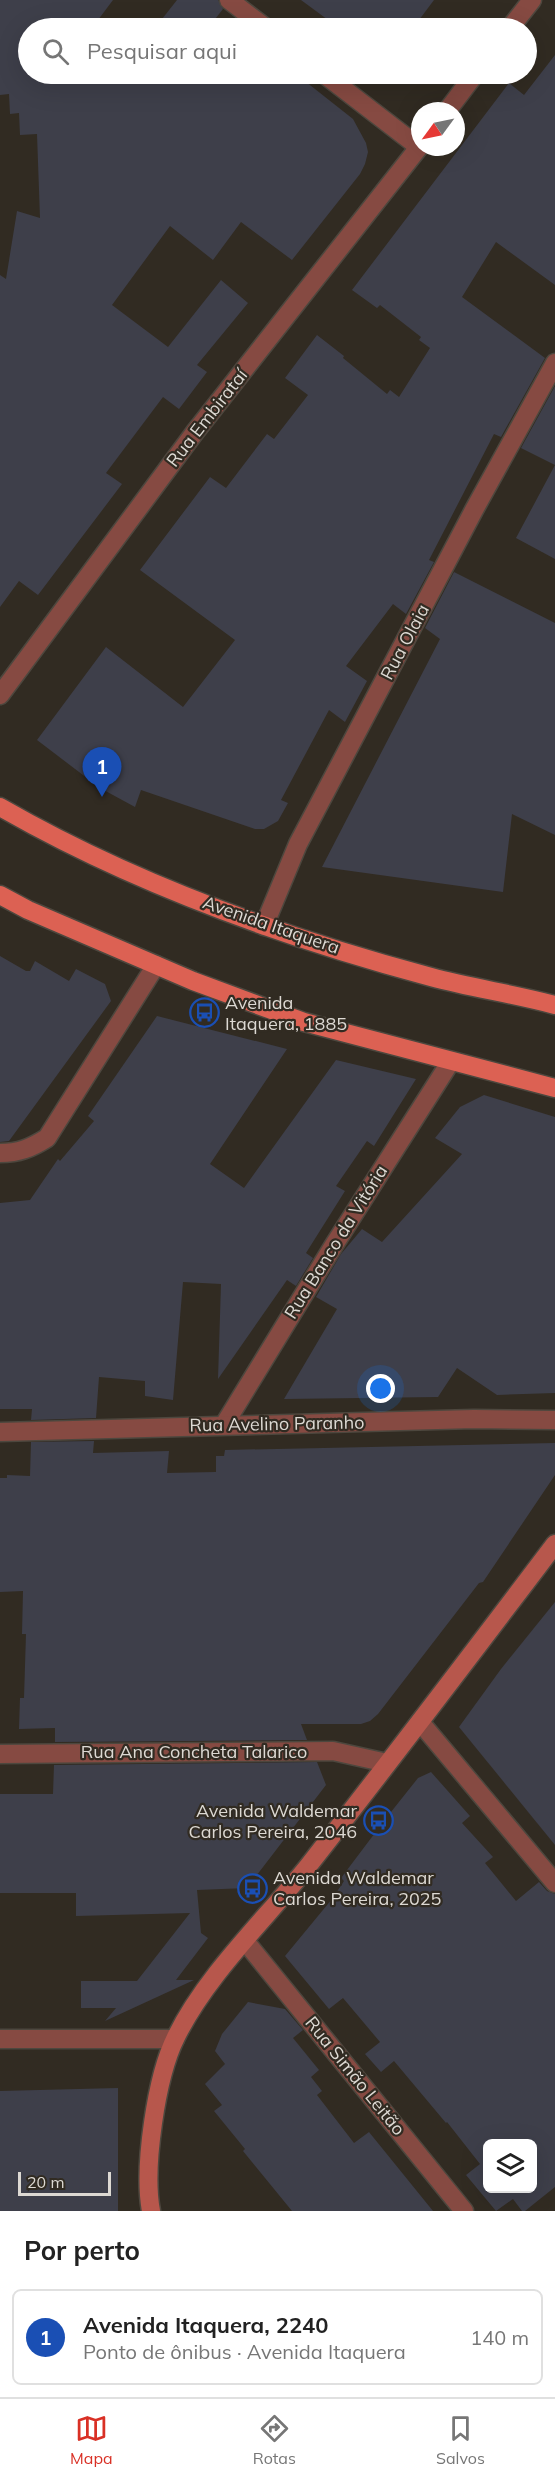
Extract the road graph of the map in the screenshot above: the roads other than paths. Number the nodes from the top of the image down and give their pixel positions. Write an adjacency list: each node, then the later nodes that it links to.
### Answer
1 (229, 0): 3 (street)
2 (532, 0): 4 (street)
3 (253, 18)
4 (518, 18)
5 (337, 84): 8 (street)
6 (467, 84): 7 (street)
7 (454, 102)
8 (411, 141)
9 (412, 156): 11 (street, Rua Embirataí)
10 (555, 363): 14 (street, Rua Olaia)
11 (0, 695)
12 (0, 807): 14 (main road, Avenida Itaquera)
13 (0, 895): 15 (main road)
14 (264, 926): 16 (main road, Avenida Itaquera)
15 (156, 965): 17 (main road); 19 (street)
16 (555, 1005)
17 (452, 1061): 18 (main road); 21 (street, Rua Banco da Vitória)
18 (555, 1088)
19 (0, 1154)
20 (555, 1420): 21 (street, Rua Avelino Paranho)
21 (224, 1425): 22 (street, Rua Avelino Paranho)
22 (0, 1432)
23 (555, 1544): 24 (street)
24 (420, 1722): 26 (street); 27 (street)
25 (0, 1754): 26 (street, Rua Ana Concheta Talarico)
26 (387, 1764): 28 (street)
27 (555, 1883)
28 (244, 1941): 30 (street); 32 (street, Rua Simão Leitão)
29 (0, 2039): 30 (street)
30 (175, 2039): 31 (street)
31 (151, 2211)
32 (464, 2211)

